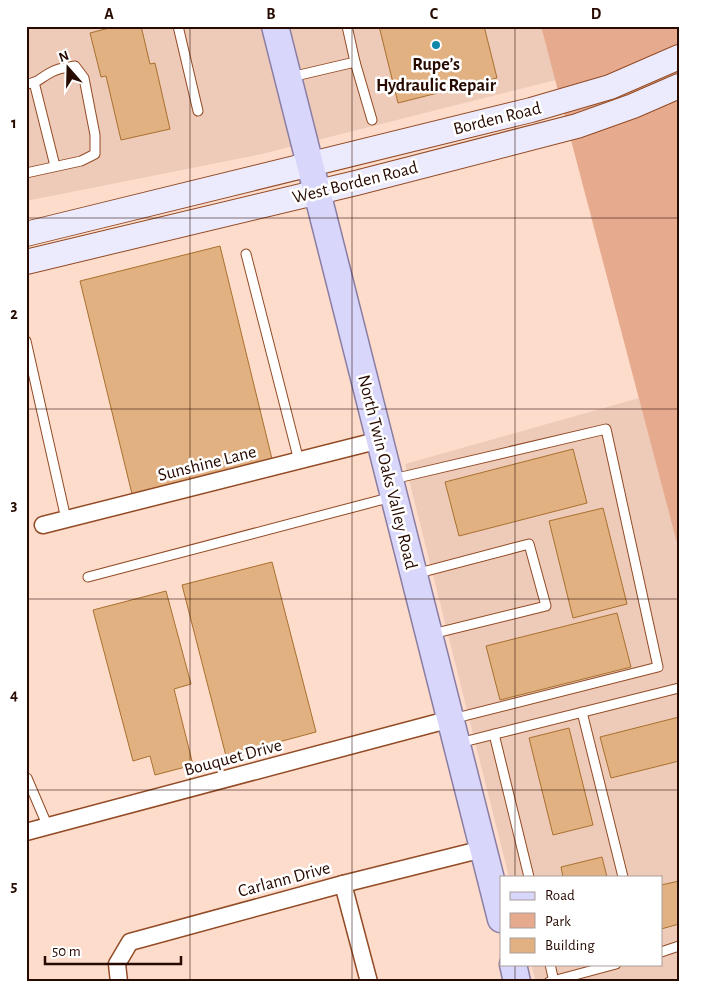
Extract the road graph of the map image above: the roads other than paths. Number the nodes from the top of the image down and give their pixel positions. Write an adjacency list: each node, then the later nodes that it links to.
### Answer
1 (178, 26): 9 (lane)
2 (275, 26): 6 (main road, North Twin Oaks Valley Road)
3 (347, 26): 5 (lane)
4 (679, 57): 11 (main road, Borden Road)
5 (356, 62): 6 (lane); 10 (lane)
6 (288, 77): 11 (main road, North Twin Oaks Valley Road)
7 (30, 83): 12 (lane); 12 (lane)
8 (679, 86): 14 (main road, West Borden Road)
9 (198, 111)
10 (372, 120)
11 (310, 165): 14 (main road, North Twin Oaks Valley Road); 15 (main road, West Borden Road)
12 (55, 166): 13 (lane)
13 (26, 173)
14 (317, 192): 17 (main road, West Borden Road); 19 (main road, North Twin Oaks Valley Road)
15 (26, 234)
16 (246, 254): 20 (lane)
17 (26, 262)
18 (26, 341): 22 (lane)
19 (380, 440): 20 (street, Sunshine Lane); 21 (main road, North Twin Oaks Valley Road)
20 (300, 461): 22 (street, Sunshine Lane)
21 (392, 488): 24 (main road, North Twin Oaks Valley Road); 25 (lane); 29 (lane)
22 (66, 519): 23 (street, Sunshine Lane)
23 (43, 525)
24 (414, 574): 26 (main road, North Twin Oaks Valley Road); 26 (lane)
25 (88, 577)
26 (429, 635): 29 (main road, North Twin Oaks Valley Road)
27 (679, 688): 28 (lane)
28 (582, 712): 30 (lane); 36 (lane)
29 (454, 732): 30 (lane); 32 (street, Bouquet Drive); 34 (main road, North Twin Oaks Valley Road)
30 (494, 734): 35 (lane)
31 (27, 778): 32 (lane)
32 (48, 827): 33 (street, Bouquet Drive)
33 (26, 832)
34 (484, 849): 37 (street, Carlann Drive); 38 (main road, North Twin Oaks Valley Road)
35 (529, 876)
36 (623, 876)
37 (344, 884): 44 (street, Carlann Drive); 46 (street)
38 (500, 914)
39 (679, 946): 40 (lane)
40 (662, 952)
41 (514, 966): 47 (main road)
42 (550, 966): 45 (lane)
43 (609, 966): 45 (lane)
44 (119, 977)
45 (553, 981)
46 (369, 982)
47 (518, 982)

